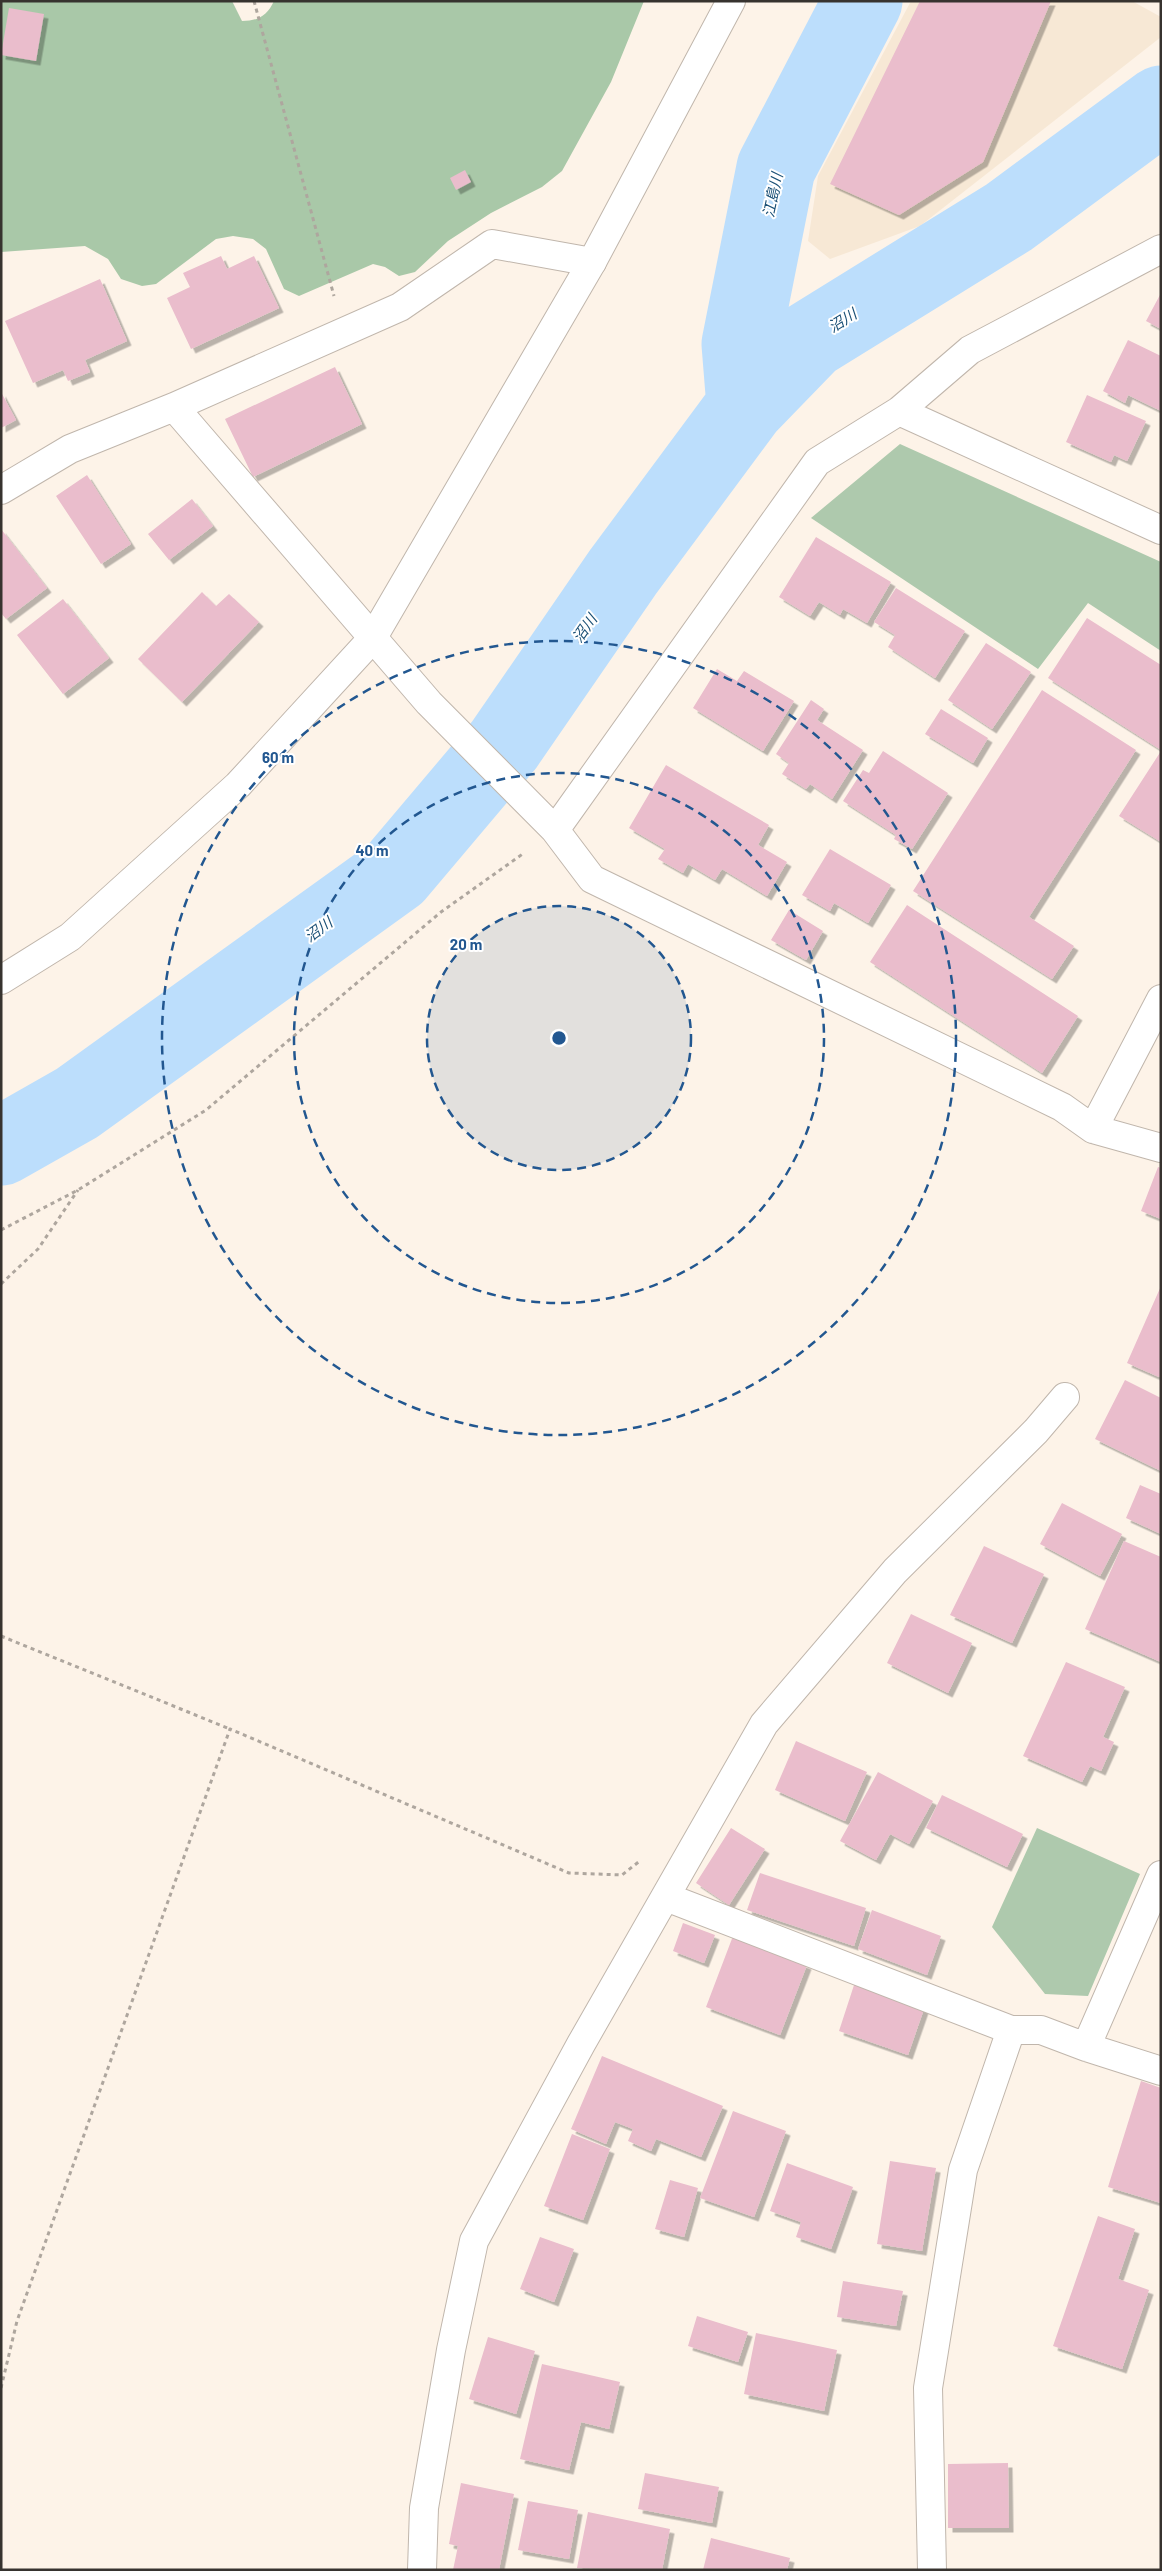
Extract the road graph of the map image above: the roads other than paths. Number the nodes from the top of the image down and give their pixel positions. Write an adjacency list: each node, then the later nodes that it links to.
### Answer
1 (731, 1): 3 (street)
2 (1161, 249): 5 (street)
3 (592, 262): 4 (street); 8 (street)
4 (174, 407): 6 (street); 8 (street)
5 (899, 410): 7 (street); 9 (street)
6 (1, 490)
7 (1161, 530)
8 (372, 639): 9 (street); 10 (street)
9 (555, 830): 12 (street)
10 (1, 980)
11 (1161, 999): 12 (street)
12 (1093, 1129): 13 (street)
13 (1161, 1148)
14 (1065, 1397): 16 (street)
15 (1161, 1875): 18 (street)
16 (666, 1897): 17 (street); 20 (street)
17 (1011, 2030): 18 (street); 21 (street)
18 (1086, 2048): 19 (street)
19 (1161, 2071)
20 (422, 2570)
21 (932, 2570)

